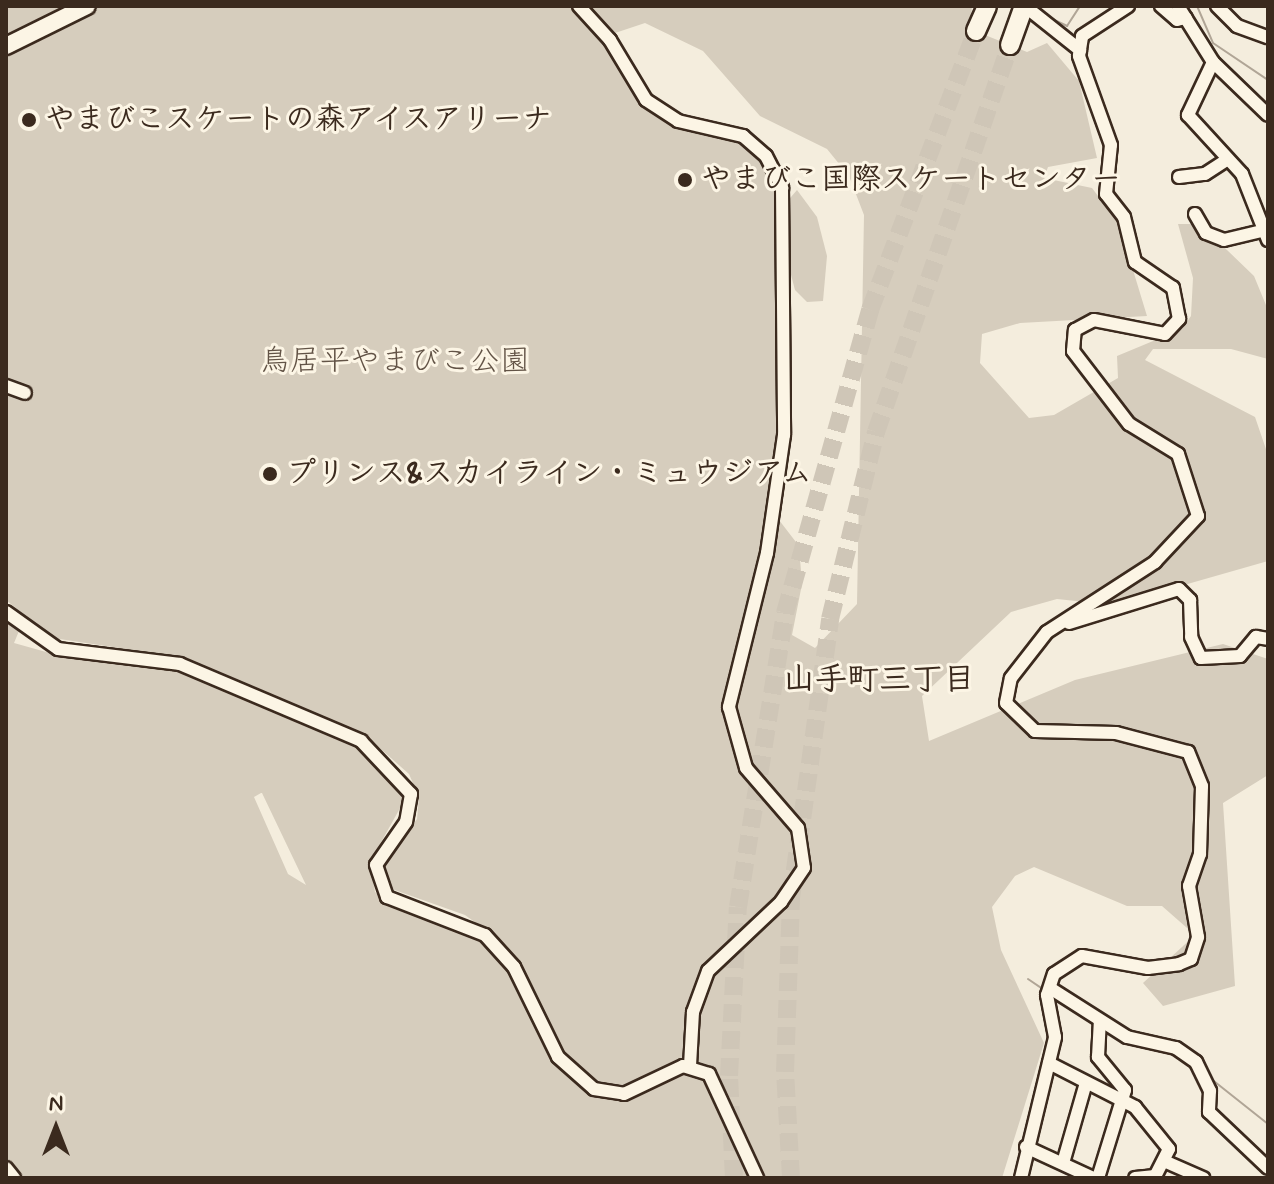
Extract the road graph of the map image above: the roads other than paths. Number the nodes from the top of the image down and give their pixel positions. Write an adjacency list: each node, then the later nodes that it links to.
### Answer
1 (87, 6): 13 (main road)
2 (579, 6): 29 (street)
3 (987, 6): 10 (highway)
4 (1128, 6): 14 (street)
5 (1161, 6): 9 (street)
6 (1178, 6): 9 (street)
7 (1217, 6): 11 (street)
8 (1028, 8): 12 (highway); 14 (street)
9 (1186, 18): 15 (street)
10 (976, 31)
11 (1268, 37)
12 (1010, 45)
13 (6, 46)
14 (1080, 50): 24 (street)
15 (1213, 62): 16 (street); 17 (street)
16 (1268, 115)
17 (1228, 159): 18 (street); 20 (street)
18 (1179, 177)
19 (1195, 214): 20 (street)
20 (1267, 236)
21 (6, 386): 22 (street)
22 (25, 393)
23 (6, 612): 29 (street)
24 (1047, 632): 25 (street); 26 (street)
25 (1268, 639)
26 (1050, 988): 27 (street); 28 (street)
27 (1100, 1021): 31 (street); 36 (street)
28 (1049, 1063): 30 (street); 32 (street)
29 (690, 1066): 38 (street)
30 (1086, 1083): 31 (street); 34 (street)
31 (1121, 1104): 33 (street); 40 (street)
32 (1026, 1147): 34 (street); 39 (street)
33 (1164, 1161): 41 (street); 42 (street)
34 (1063, 1163): 40 (street)
35 (6, 1168): 37 (street)
36 (1268, 1168)
37 (14, 1178)
38 (757, 1178)
39 (1021, 1178)
40 (1096, 1178)
41 (1135, 1178)
42 (1203, 1178)

